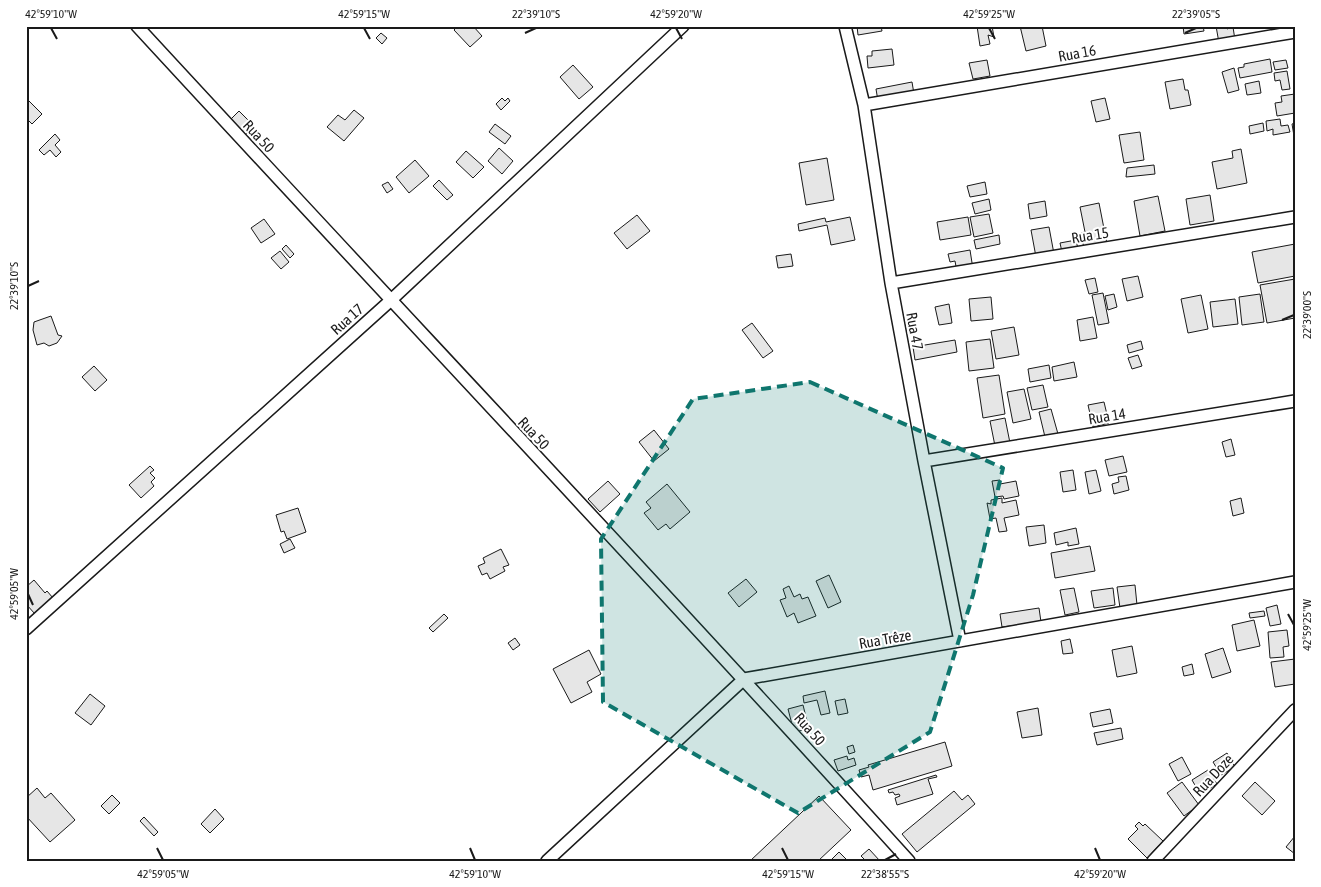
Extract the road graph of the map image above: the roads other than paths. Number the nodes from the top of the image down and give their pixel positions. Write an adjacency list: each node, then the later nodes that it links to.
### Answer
1 (137, 26): 8 (street, Rua 50)
2 (683, 26): 8 (street, Rua 17)
3 (845, 26): 5 (street, Rua 47)
4 (1295, 32): 5 (street, Rua 16)
5 (864, 105): 7 (street, Rua 47)
6 (1295, 217): 7 (street, Rua 15)
7 (891, 284): 10 (street, Rua 47)
8 (390, 301): 12 (street, Rua 17); 14 (street, Rua 50)
9 (1295, 401): 10 (street, Rua 14)
10 (924, 461): 13 (street, Rua 47)
11 (1295, 582): 13 (street, Rua Trêze)
12 (26, 629)
13 (960, 641): 14 (street, Rua Trêze)
14 (744, 679): 16 (street); 17 (street, Rua 50)
15 (1295, 710): 18 (street, Rua Doze)
16 (547, 861)
17 (908, 861)
18 (1153, 861)

